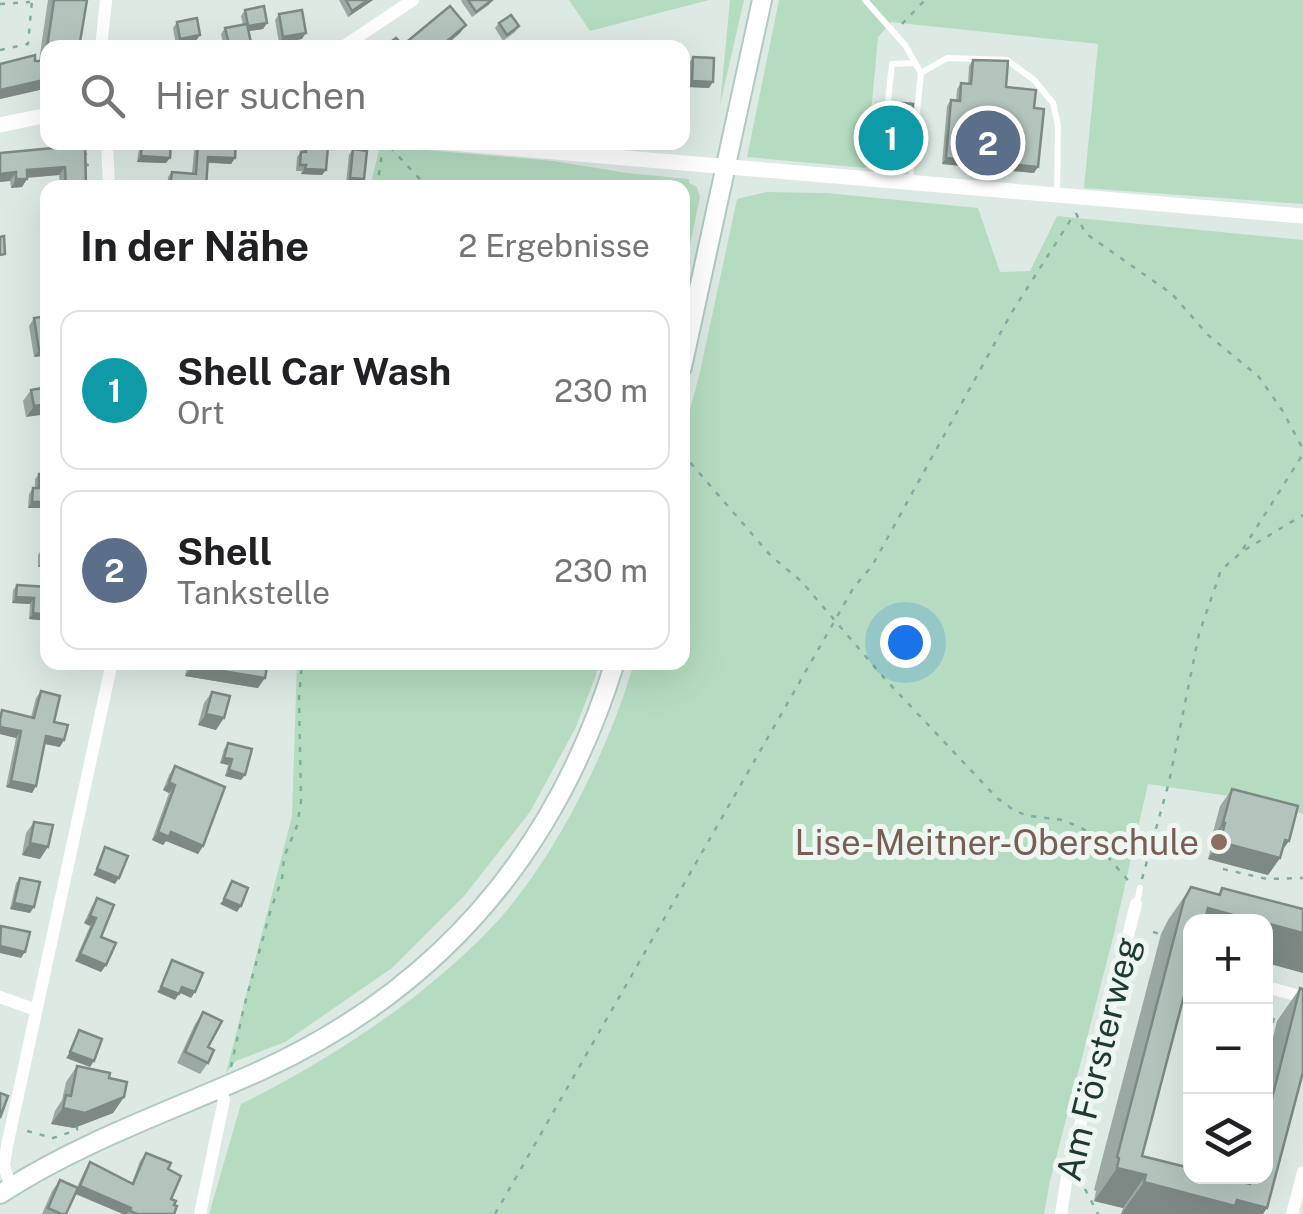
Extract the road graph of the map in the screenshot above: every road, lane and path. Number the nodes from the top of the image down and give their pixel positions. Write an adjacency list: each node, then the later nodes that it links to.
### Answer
1 (106, 0): 9 (street)
2 (413, 0): 10 (street)
3 (762, 0): 23 (main road)
4 (865, 0): 8 (lane)
5 (925, 0): 8 (path)
6 (32, 1): 7 (path); 11 (path)
7 (0, 4)
8 (893, 32): 12 (lane)
9 (102, 40)
10 (353, 40)
11 (0, 50)
12 (916, 64): 13 (lane); 21 (lane)
13 (922, 72): 21 (lane); 28 (lane)
14 (40, 112): 15 (street)
15 (0, 126)
16 (84, 150): 22 (path)
17 (108, 150): 24 (street)
18 (382, 150): 25 (path)
19 (393, 150): 26 (path)
20 (527, 150): 23 (street)
21 (914, 161): 27 (lane)
22 (96, 166)
23 (726, 168): 27 (street); 31 (main road)
24 (108, 180)
25 (377, 180)
26 (421, 180)
27 (910, 181): 28 (street)
28 (1058, 195): 29 (street)
29 (1076, 204): 30 (street); 32 (path); 36 (path)
30 (1303, 216)
31 (690, 331)
32 (1303, 452): 35 (path)
33 (690, 462): 36 (path)
34 (1303, 515): 35 (path)
35 (1242, 550): 42 (path)
36 (836, 622): 42 (path); 59 (path)
37 (110, 670): 49 (street)
38 (301, 670): 52 (path)
39 (613, 670): 52 (main road)
40 (1223, 868): 41 (path)
41 (1303, 878)
42 (1140, 888): 43 (lane)
43 (1136, 904): 60 (street, Am Försterweg)
44 (1153, 932): 45 (path)
45 (1161, 934)
46 (1273, 989): 48 (street)
47 (0, 997): 49 (street)
48 (1303, 997)
49 (36, 1010): 53 (street)
50 (1288, 1021): 51 (path)
51 (1273, 1022)
52 (226, 1086): 56 (main road); 58 (street)
53 (11, 1127): 54 (path); 56 (street)
54 (77, 1127)
55 (1303, 1172): 62 (street)
56 (6, 1190)
57 (1085, 1190): 61 (path)
58 (200, 1214)
59 (496, 1214)
60 (1061, 1214)
61 (1098, 1214)
62 (1292, 1214)

